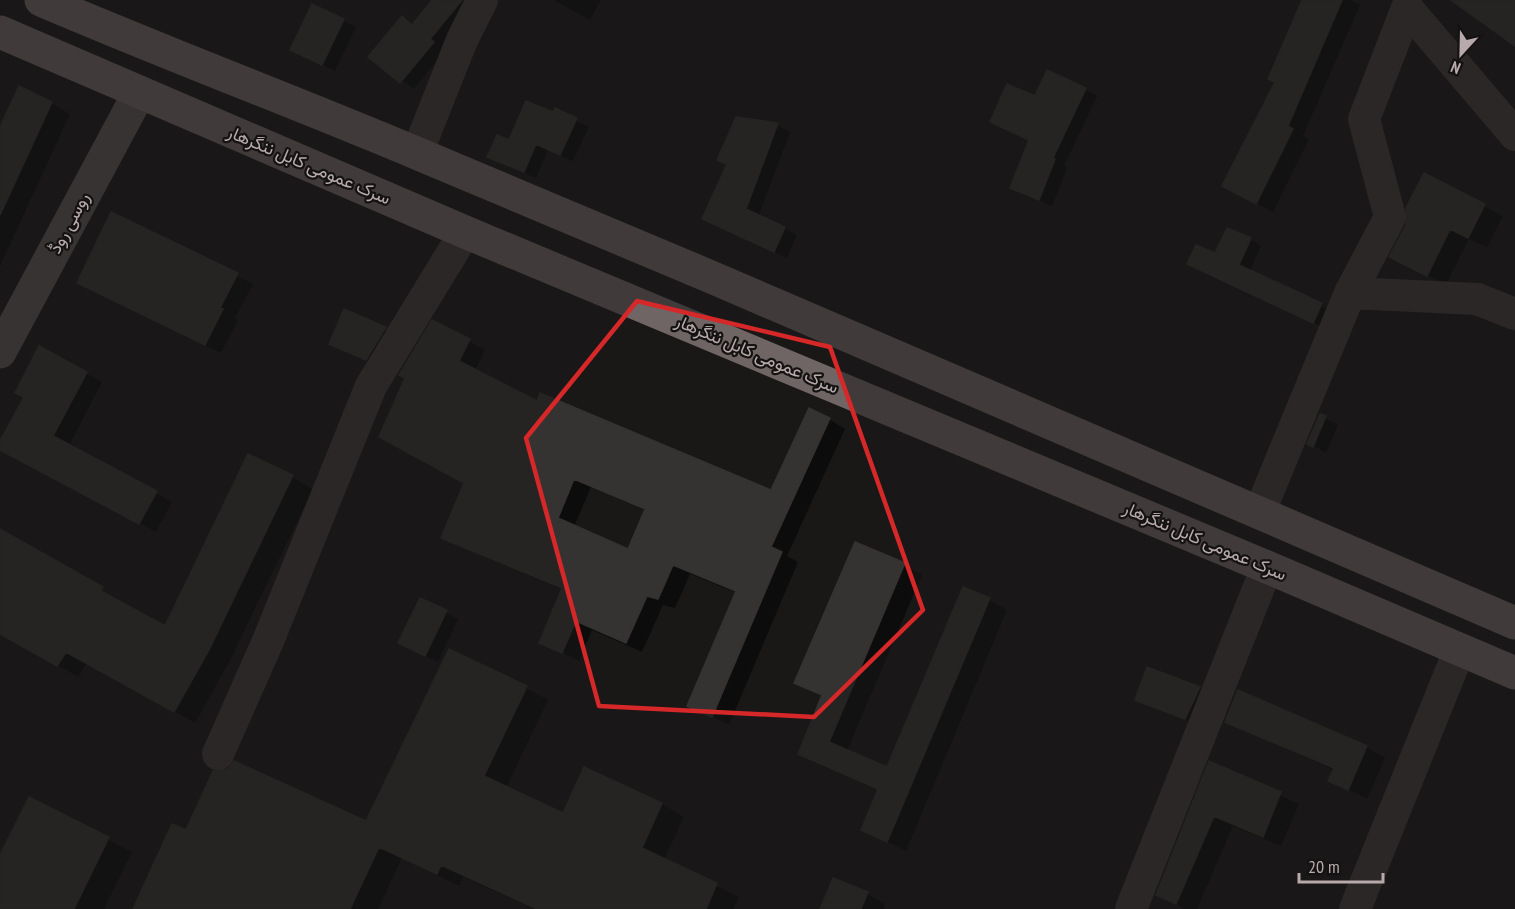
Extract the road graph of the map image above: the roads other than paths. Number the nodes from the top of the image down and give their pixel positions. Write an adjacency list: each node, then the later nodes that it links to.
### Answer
1 (41, 0): 6 (highway)
2 (482, 0): 6 (street)
3 (0, 32): 4 (highway, سرک عمومی کابل ننگرهار)
4 (139, 93): 7 (highway, سرک عمومی کابل ننگرهار); 10 (main road, روسی روڈ)
5 (1515, 135): 8 (street)
6 (417, 153): 11 (highway)
7 (465, 231): 12 (highway, سرک عمومی کابل ننگرهار); 18 (street)
8 (1350, 293): 9 (street); 13 (street)
9 (1515, 314)
10 (0, 352)
11 (1082, 436): 12 (highway); 13 (highway)
12 (1064, 482): 14 (highway, سرک عمومی کابل ننگرهار)
13 (1260, 511): 15 (highway)
14 (1267, 567): 16 (highway, سرک عمومی کابل ننگرهار); 19 (street)
15 (1515, 623)
16 (1460, 651): 17 (highway, سرک عمومی کابل ننگرهار); 20 (street)
17 (1515, 673)
18 (218, 754)
19 (1131, 909)
20 (1355, 909)

